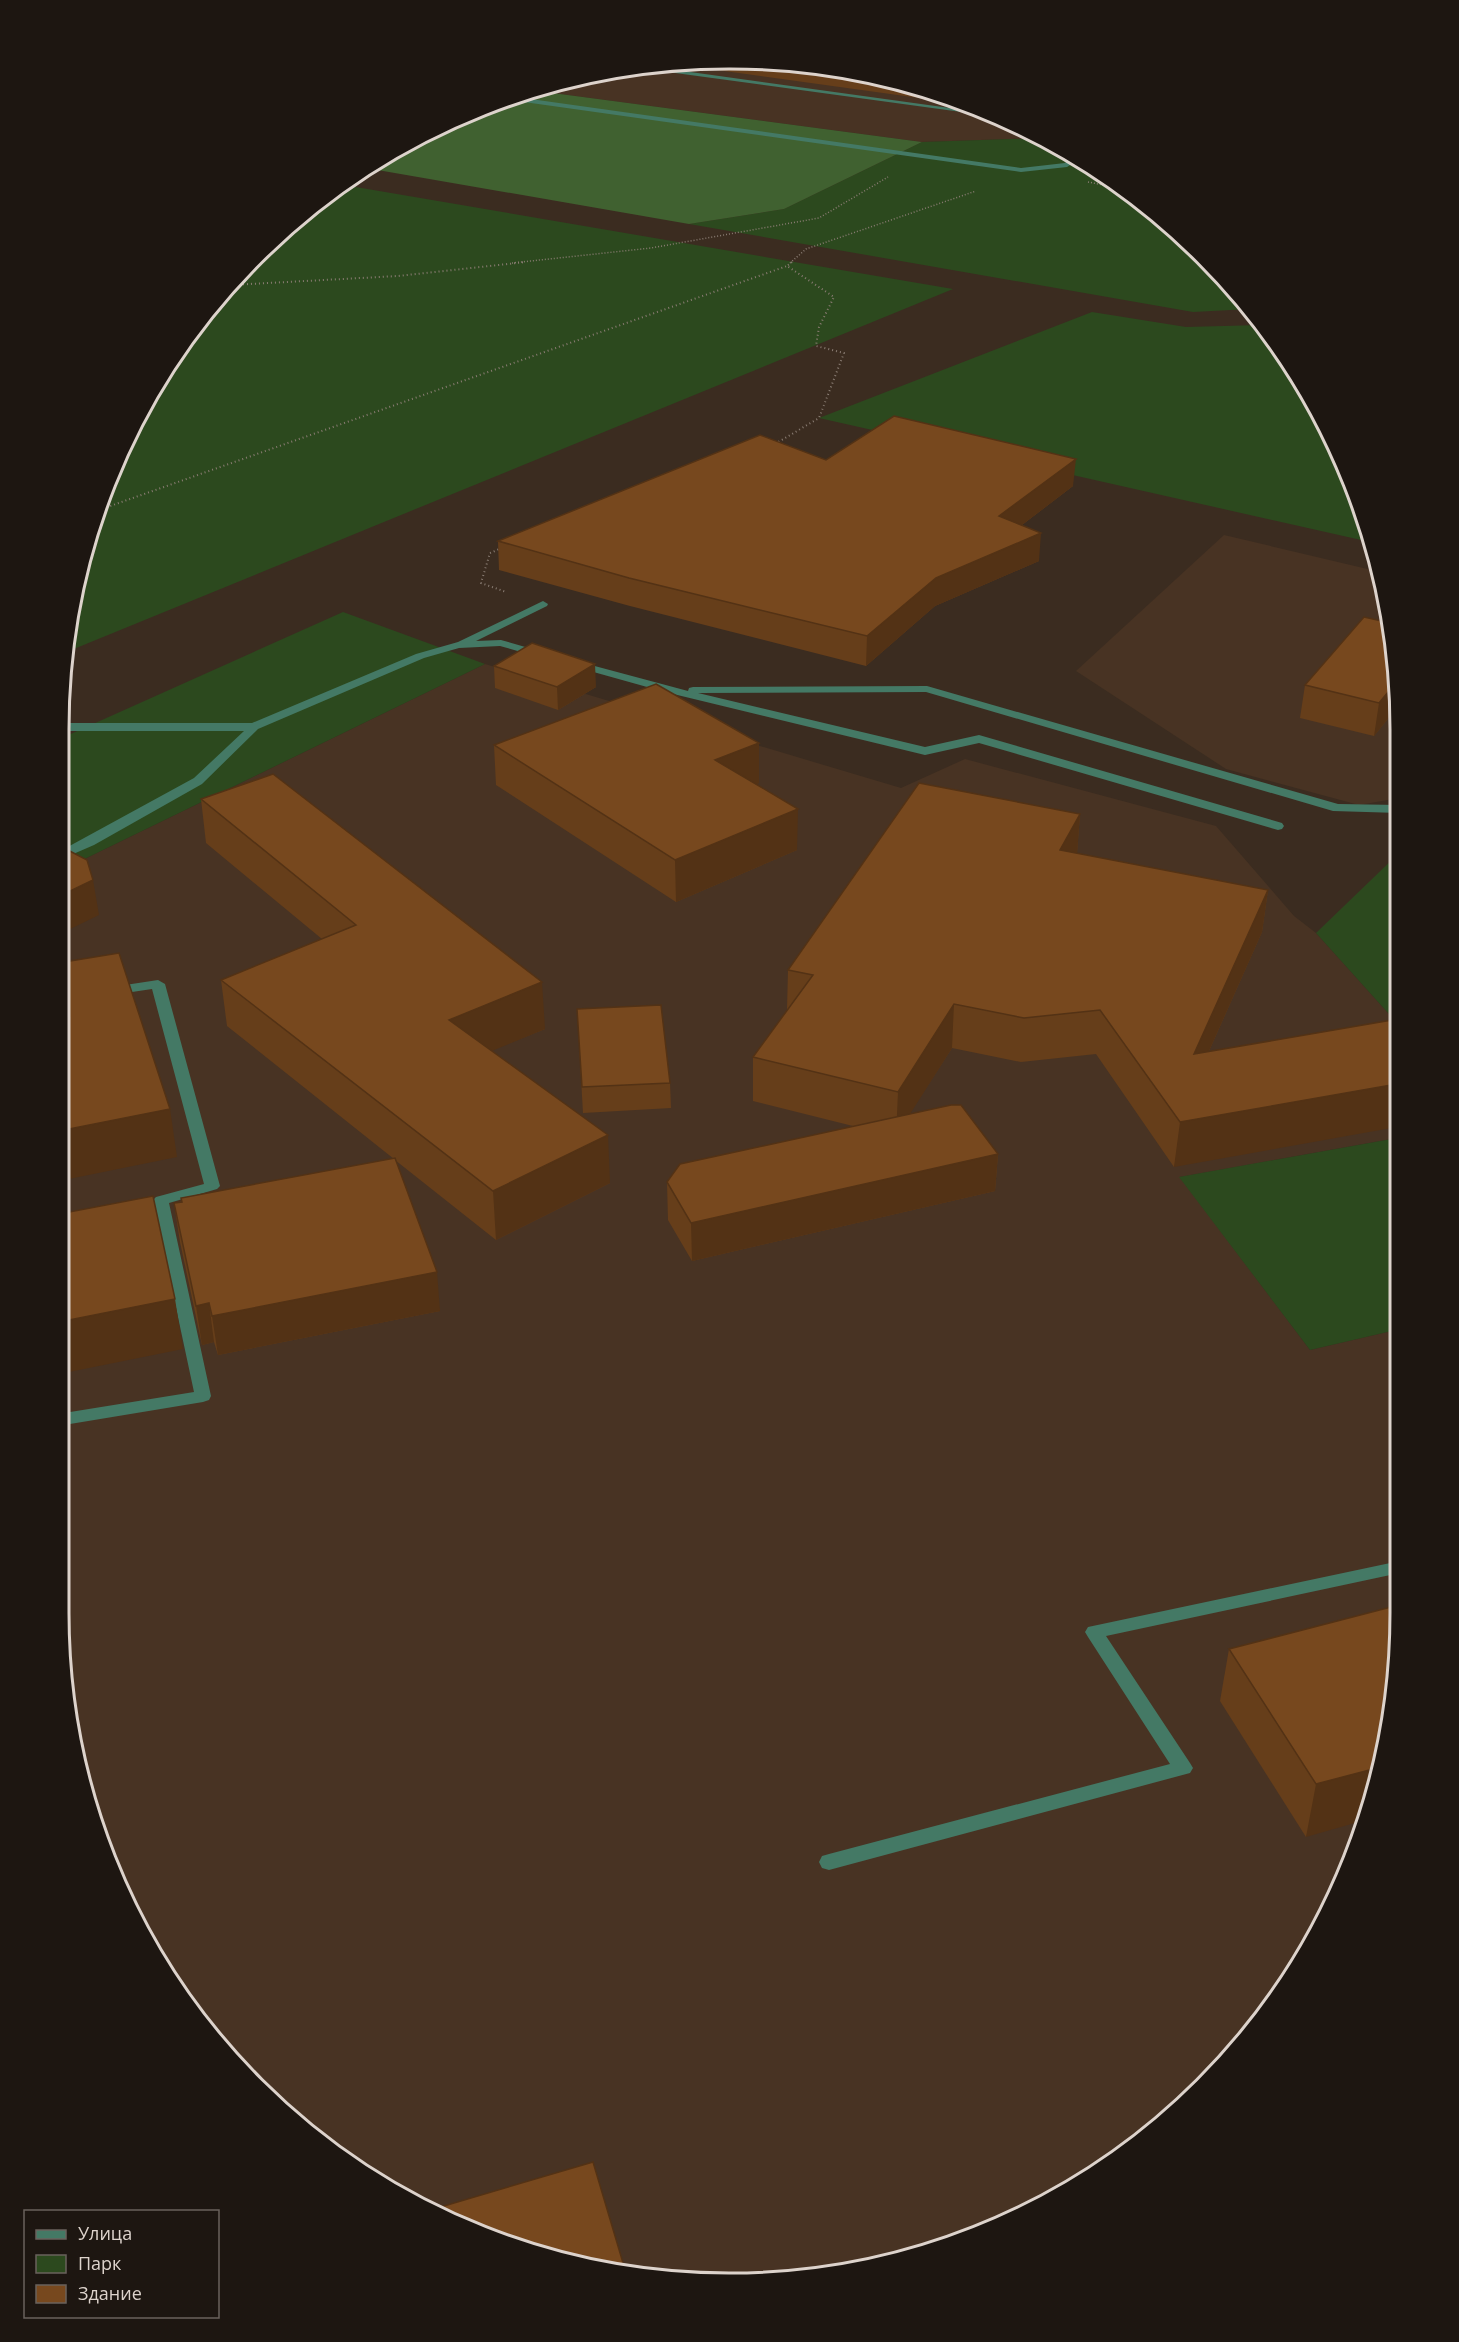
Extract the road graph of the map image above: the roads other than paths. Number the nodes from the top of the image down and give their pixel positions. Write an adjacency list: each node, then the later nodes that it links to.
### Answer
1 (673, 71): 3 (street)
2 (528, 101): 4 (street)
3 (962, 111)
4 (1069, 163)
5 (543, 604): 6 (street)
6 (458, 645): 7 (street); 9 (street)
7 (669, 690): 10 (street); 11 (street)
8 (69, 727): 9 (street)
9 (254, 727): 12 (street)
10 (1390, 809)
11 (1278, 826)
12 (69, 852)
13 (100, 993): 14 (street)
14 (69, 1418)
15 (1390, 1569): 16 (street)
16 (829, 1862)

